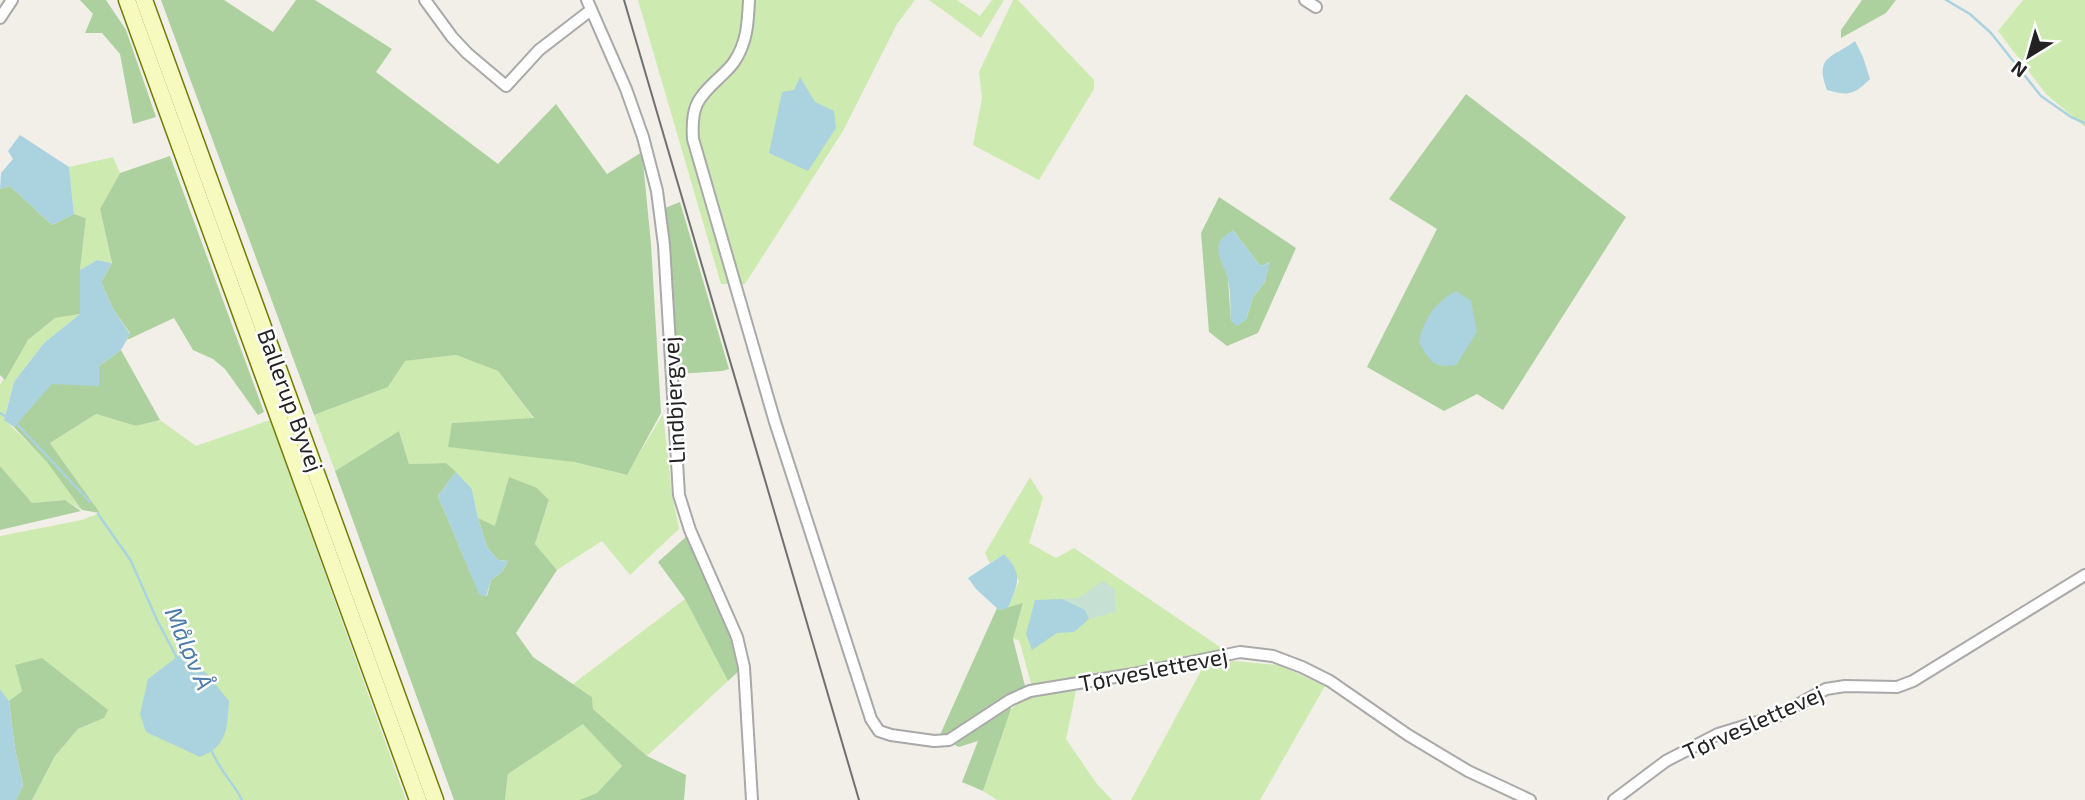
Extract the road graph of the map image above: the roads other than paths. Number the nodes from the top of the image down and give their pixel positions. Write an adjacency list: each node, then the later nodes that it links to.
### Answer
1 (12, 0): 9 (street)
2 (127, 0): 11 (main road, Ballerup Byvej)
3 (145, 0): 12 (main road, Ballerup Byvej)
4 (425, 0): 7 (street)
5 (749, 0): 14 (street, Tørveslettevej)
6 (1305, 0): 8 (street)
7 (589, 5): 13 (street, Lindbjergvej)
8 (1316, 8)
9 (0, 18)
10 (2085, 575): 15 (street, Tørveslettevej)
11 (418, 800)
12 (435, 800)
13 (752, 800)
14 (1530, 800)
15 (1614, 800)

